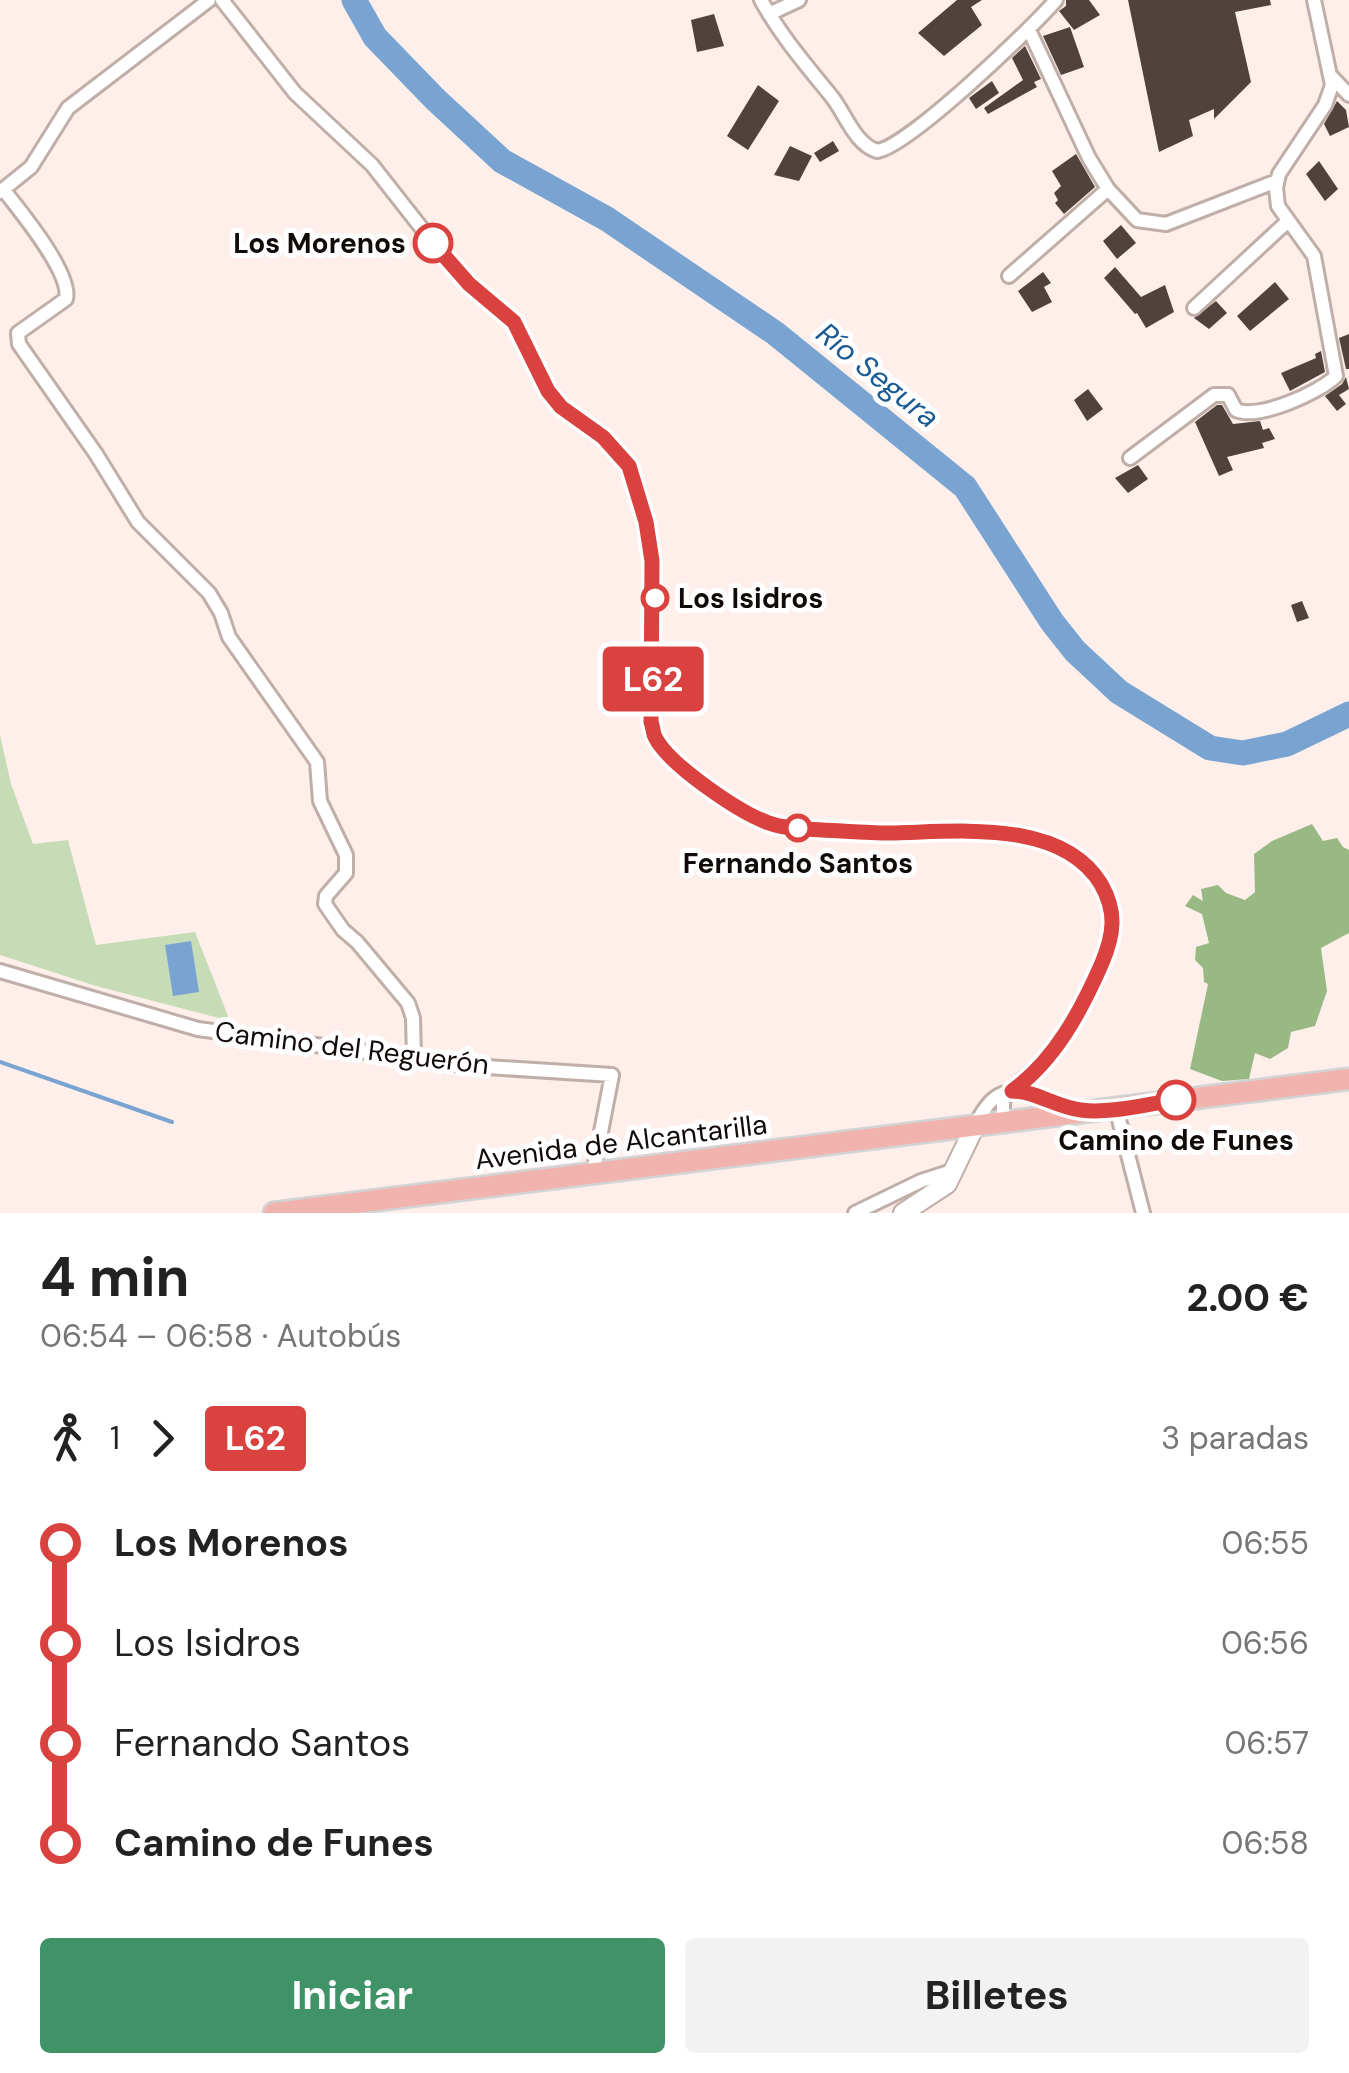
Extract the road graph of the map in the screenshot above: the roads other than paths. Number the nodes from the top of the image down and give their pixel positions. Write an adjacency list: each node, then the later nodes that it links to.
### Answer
1 (209, 0): 13 (street)
2 (222, 0): 20 (street)
3 (760, 0): 7 (street)
4 (800, 0): 7 (street)
5 (1056, 0): 8 (street)
6 (1314, 0): 9 (street)
7 (769, 14): 8 (street)
8 (1029, 30): 12 (street)
9 (1332, 77): 10 (street); 11 (street)
10 (1349, 94)
11 (1278, 182): 12 (street); 14 (street)
12 (1108, 188): 15 (street)
13 (2, 190): 19 (street)
14 (1288, 222): 16 (street); 17 (street)
15 (1009, 276)
16 (1194, 308)
17 (1130, 458)
18 (0, 971): 19 (street, Camino del Reguerón)
19 (414, 1058): 30 (street, Camino del Reguerón)
20 (1040, 1066): 22 (street); 23 (street)
21 (1349, 1079): 24 (main road, Avenida de Alcantarilla)
22 (1012, 1091): 23 (street); 26 (street); 27 (street)
23 (1052, 1104): 25 (street)
24 (1116, 1108): 25 (main road, Avenida de Alcantarilla); 34 (street)
25 (1089, 1111): 26 (main road, Avenida de Alcantarilla)
26 (1008, 1122): 27 (main road, Avenida de Alcantarilla)
27 (975, 1126): 28 (main road, Avenida de Alcantarilla); 29 (main road)
28 (928, 1131): 29 (main road); 30 (main road, Avenida de Alcantarilla)
29 (956, 1168): 31 (street); 33 (main road)
30 (593, 1173): 32 (main road, Avenida de Alcantarilla)
31 (864, 1211)
32 (274, 1213)
33 (903, 1213)
34 (1143, 1213)

